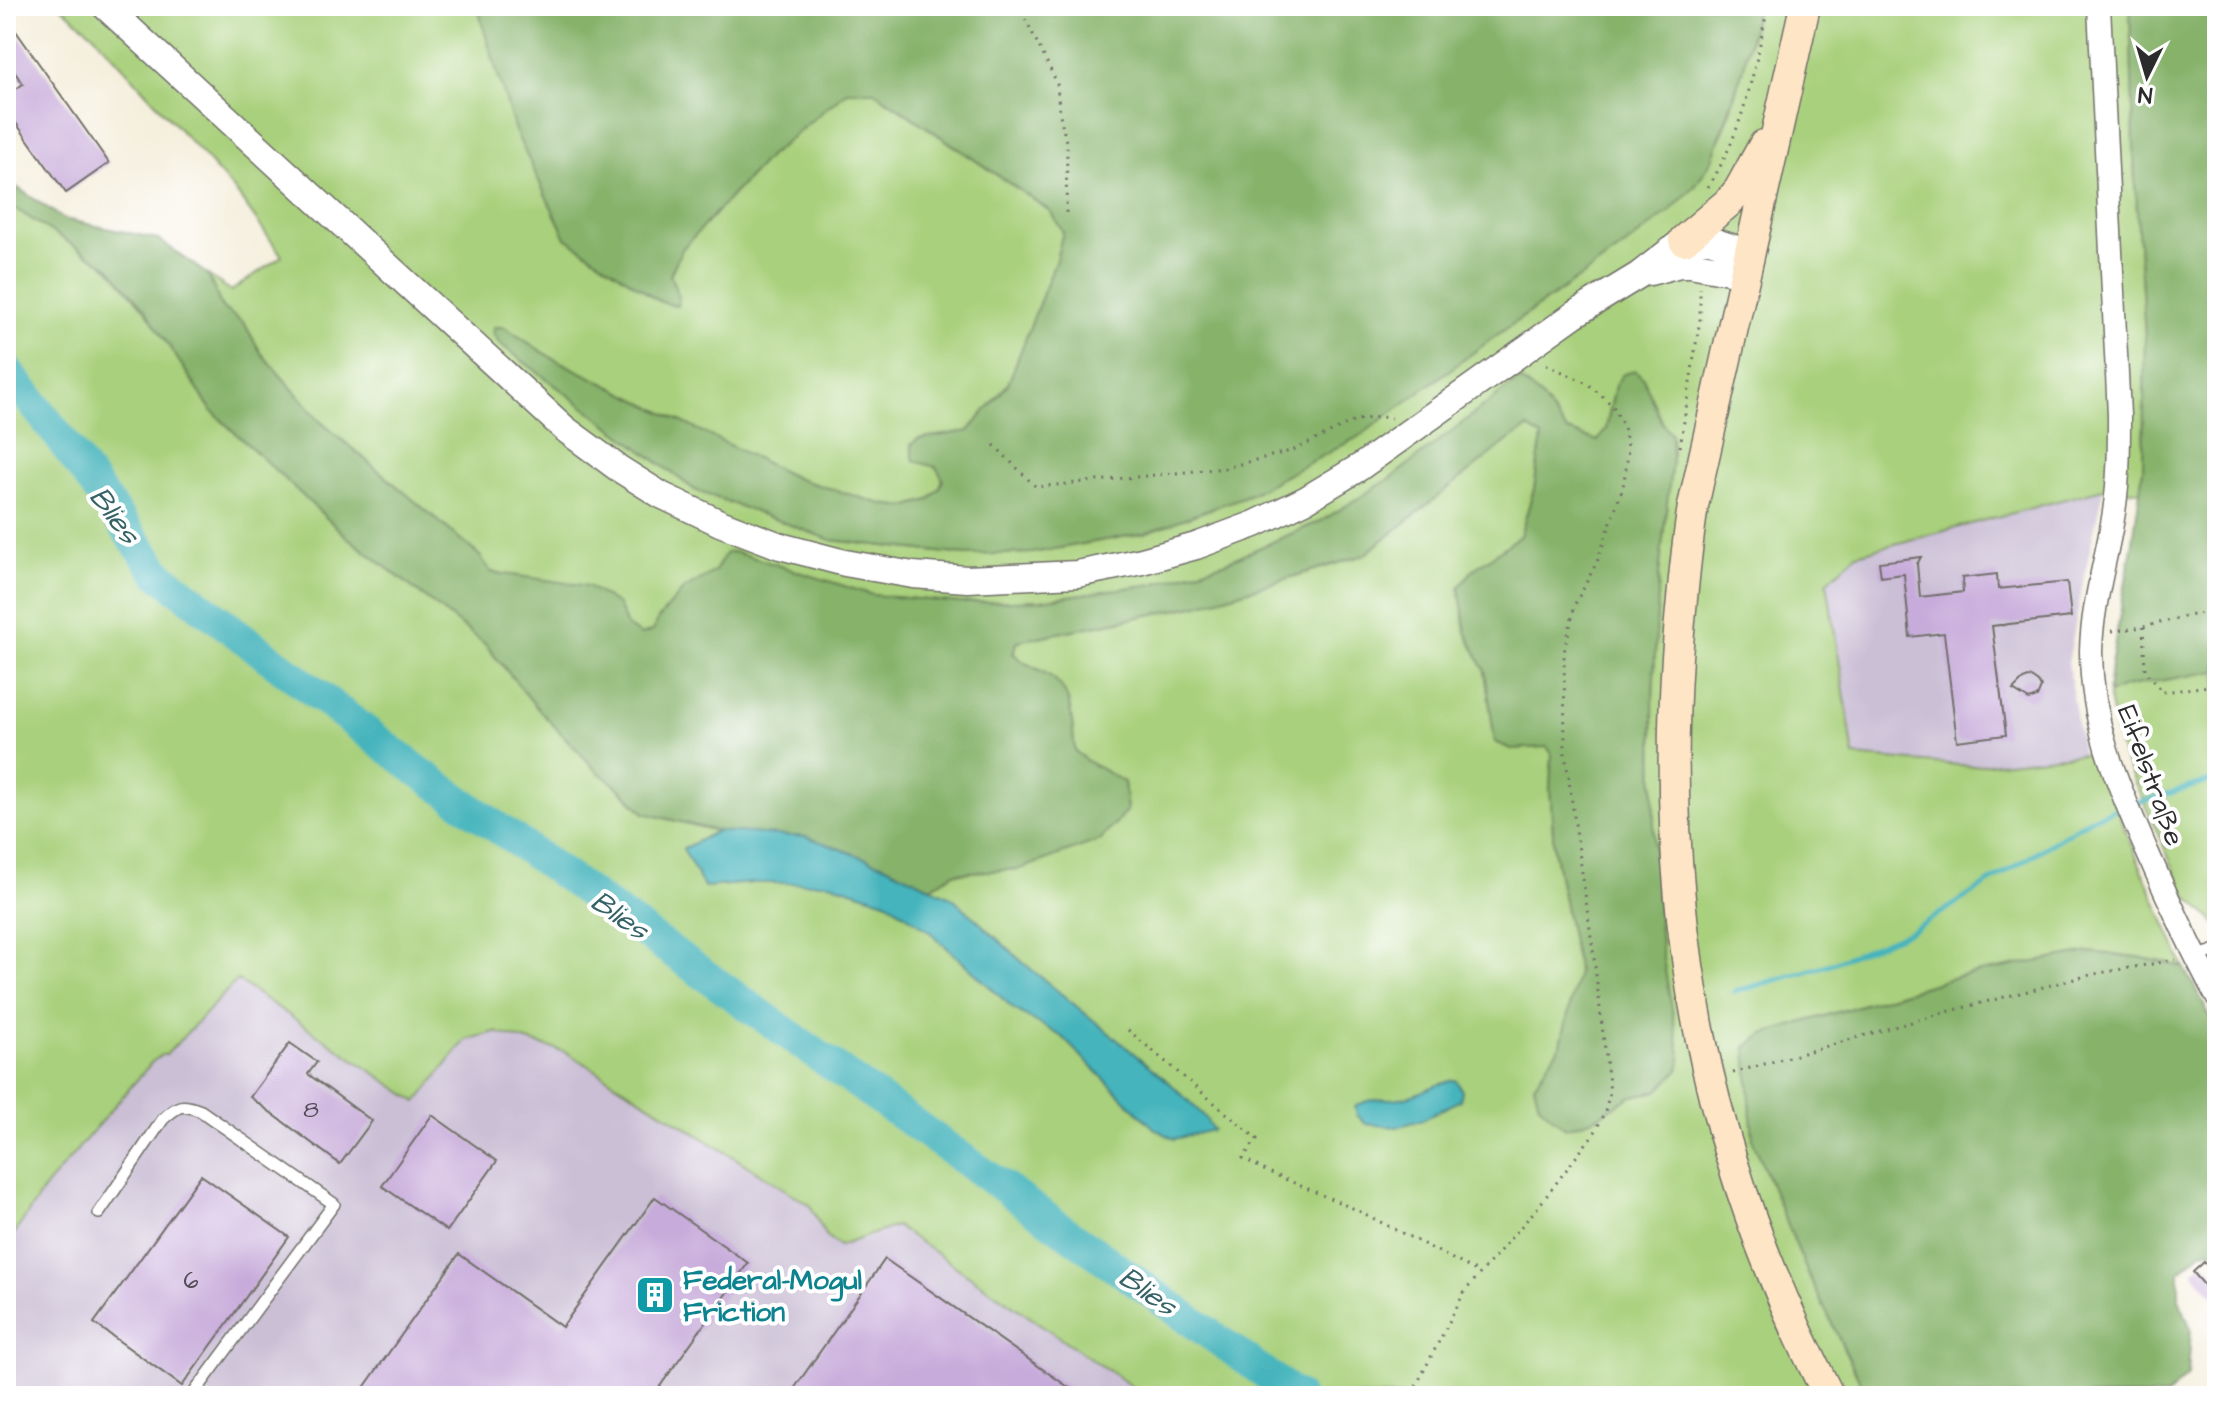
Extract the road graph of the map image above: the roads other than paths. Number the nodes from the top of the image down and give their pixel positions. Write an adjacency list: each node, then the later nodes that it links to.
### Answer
1 (1805, 6): 4 (main road)
2 (2099, 6): 9 (street, Eifelstraße)
3 (108, 9): 7 (street)
4 (1782, 112): 5 (main road); 6 (main road)
5 (1684, 240): 6 (street); 7 (street)
6 (1747, 264): 7 (street); 13 (main road)
7 (1639, 275)
8 (2217, 950): 9 (lane)
9 (2195, 957): 10 (street, Eifelstraße)
10 (2217, 997)
11 (99, 1213): 12 (lane)
12 (192, 1396)
13 (1829, 1396)

